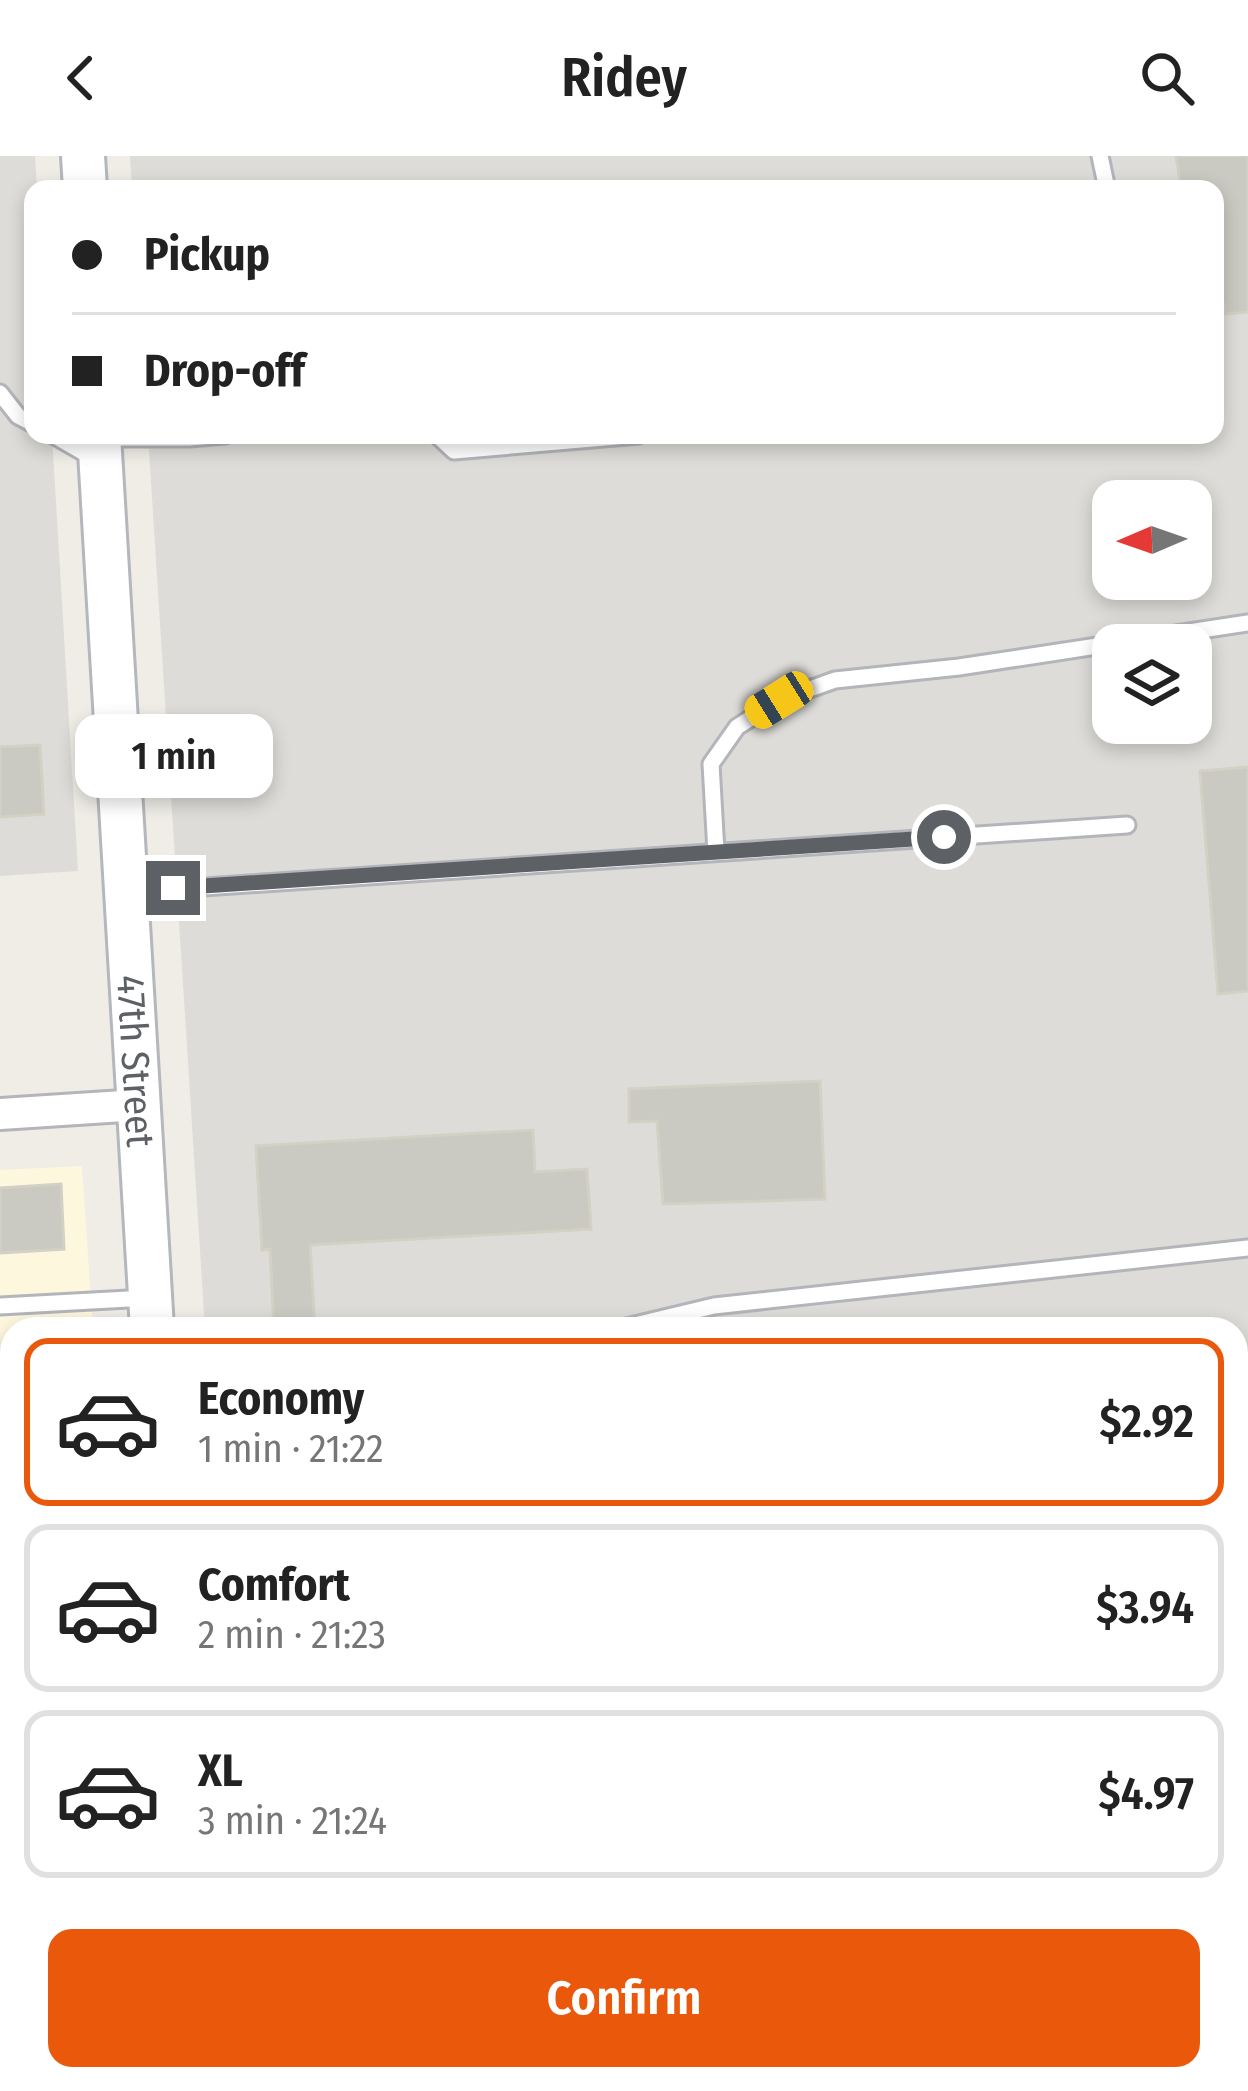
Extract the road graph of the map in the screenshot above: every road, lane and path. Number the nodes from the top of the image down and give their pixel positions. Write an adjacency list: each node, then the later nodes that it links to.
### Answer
1 (0, 393): 2 (lane)
2 (24, 419)
3 (447, 444): 4 (lane)
4 (535, 444)
5 (100, 445): 9 (main road, 47th Street)
6 (1248, 623): 8 (lane)
7 (1126, 825): 8 (lane)
8 (716, 852): 9 (lane)
9 (126, 892): 10 (main road, 47th Street)
10 (139, 1105): 11 (street); 14 (main road, 47th Street)
11 (0, 1114)
12 (1248, 1248): 15 (lane)
13 (0, 1306): 14 (lane)
14 (151, 1313)
15 (668, 1317)

